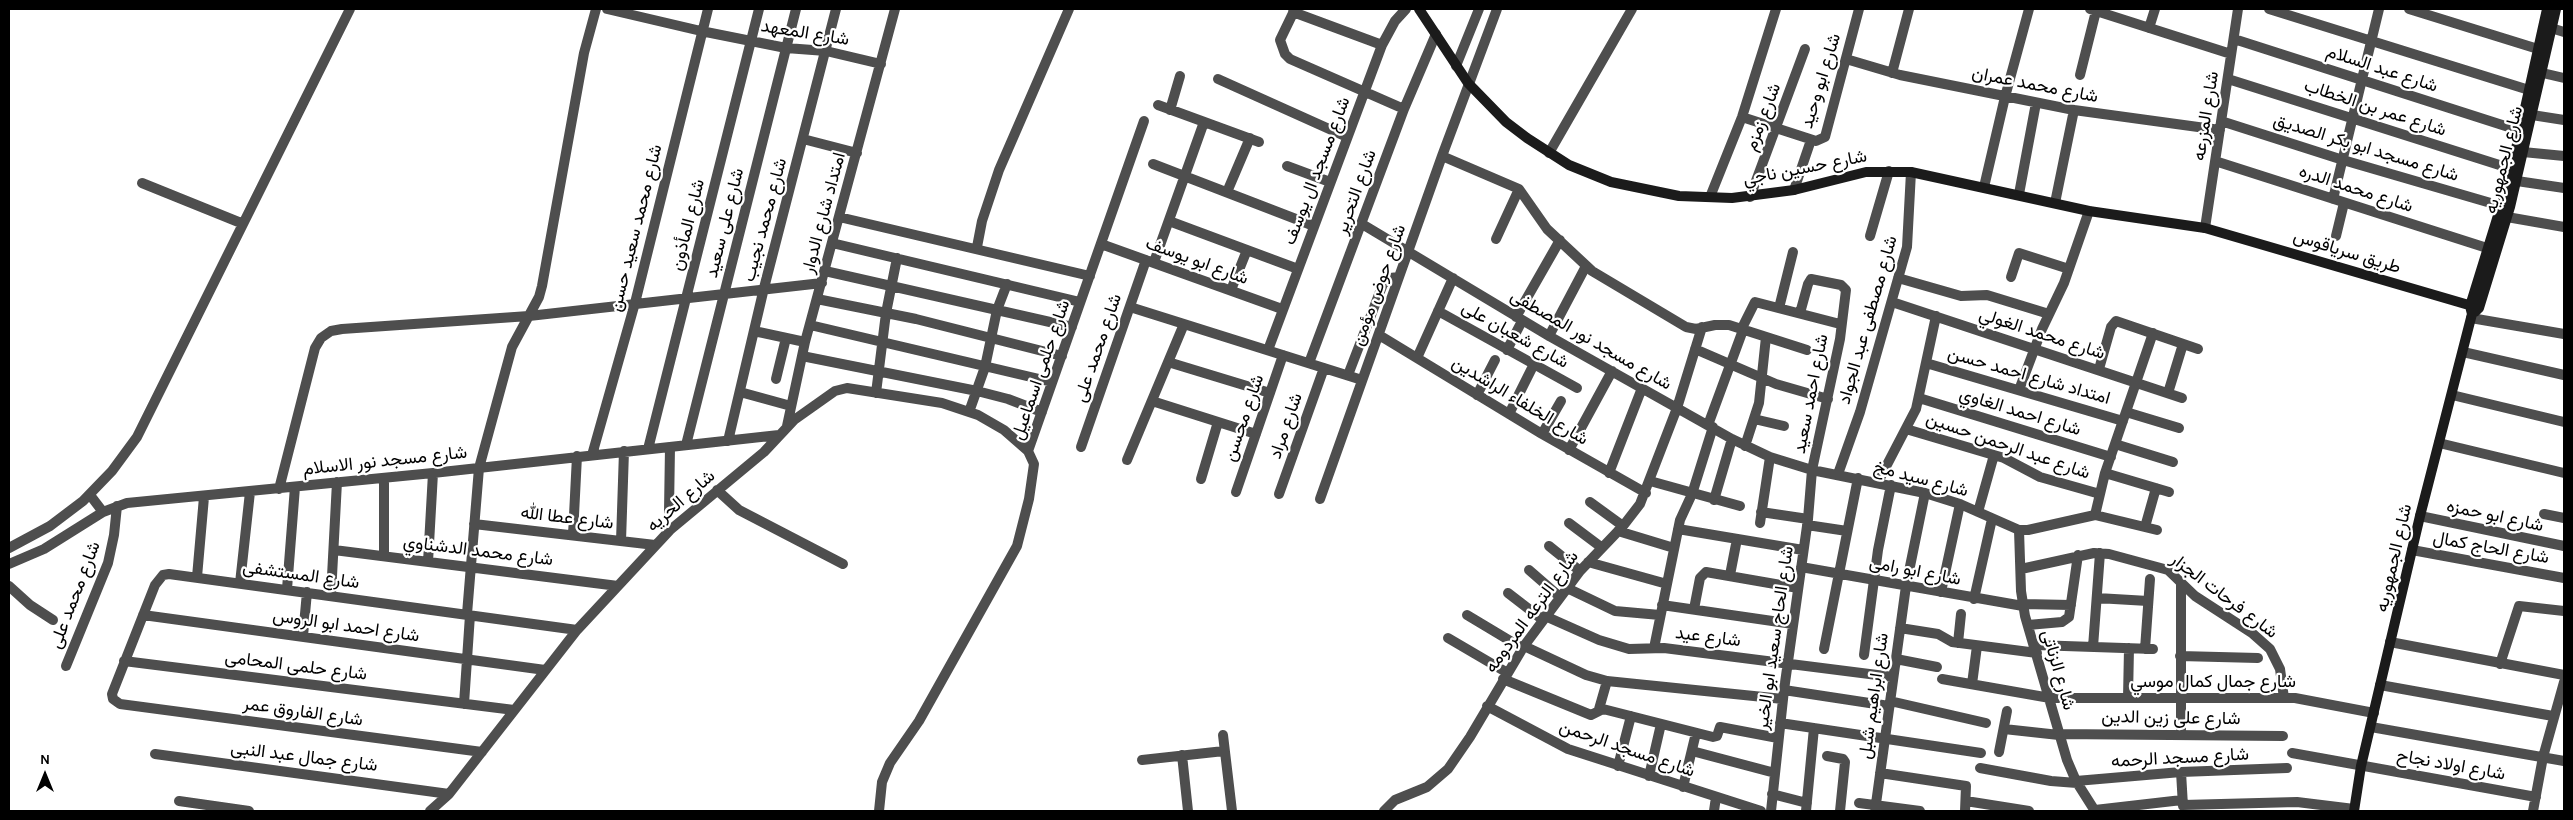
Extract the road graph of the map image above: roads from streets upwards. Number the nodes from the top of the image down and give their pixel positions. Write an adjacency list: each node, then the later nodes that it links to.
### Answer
1 (350, 9): 106 (street)
2 (596, 9): 153 (street)
3 (607, 9): 30 (street, شارع المعهد)
4 (708, 9): 30 (street, شارع محمد سعيد حسن)
5 (759, 9): 35 (street, شارع المأذون)
6 (796, 9): 37 (street, شارع على سعيد)
7 (836, 9): 40 (street, شارع محمد نجيب)
8 (895, 9): 43 (street, امتداد شارع الدوار)
9 (1069, 9): 117 (street)
10 (1406, 9): 36 (street, شارع مسجد ال يوسف)
11 (1419, 9): 32 (street, شارع حسين ناجي)
12 (1479, 9): 44 (street)
13 (1497, 9): 53 (street, شارع حوض مؤمن)
14 (1632, 9): 76 (street)
15 (1776, 9): 63 (street)
16 (1859, 9): 42 (street, شارع ابو وحيد)
17 (1909, 9): 46 (street)
18 (2030, 9): 56 (street)
19 (2092, 9): 28 (street); 47 (street)
20 (2155, 9): 28 (street)
21 (2238, 9): 33 (street, شارع المزرعه)
22 (2269, 9): 34 (street)
23 (2379, 9): 34 (street)
24 (2409, 9): 39 (street)
25 (2547, 9): 39 (street, شارع الجمهوريه)
26 (2556, 9): 29 (street, شارع الجمهوريه)
27 (1294, 10): 36 (street); 55 (street)
28 (2148, 28): 41 (street)
29 (2551, 28): 31 (street); 45 (street, شارع الجمهوريه)
30 (701, 31): 35 (street, شارع المعهد); 143 (street, شارع محمد سعيد حسن)
31 (2564, 32)
32 (1436, 34): 44 (street, شارع حسين ناجي); 59 (street, شارع التحرير)
33 (2234, 39): 41 (street, شارع المزرعه); 52 (street, شارع عبد السلام)
34 (2372, 40): 52 (street); 54 (street)
35 (751, 41): 37 (street, شارع المعهد); 139 (street, شارع المأذون)
36 (1382, 45): 55 (street, شارع مسجد ال يوسف)
37 (786, 48): 40 (street, شارع المعهد); 138 (street, شارع على سعيد)
38 (1805, 49): 69 (street, شارع زمزم)
39 (2538, 49): 45 (street, شارع الجمهوريه)
40 (826, 51): 43 (street, شارع المعهد); 72 (street, شارع محمد نجيب)
41 (2231, 54): 49 (street, شارع المزرعه)
42 (1846, 59): 46 (street, شارع محمد عمران); 73 (street, شارع ابو وحيد)
43 (881, 64): 75 (street, امتداد شارع الدوار)
44 (1456, 66): 53 (street, شارع حسين ناجي)
45 (2537, 71): 50 (street); 54 (street, شارع الجمهوريه); 62 (street, شارع الجمهوريه)
46 (1892, 73): 56 (street, شارع محمد عمران)
47 (2080, 75)
48 (1180, 76): 60 (street)
49 (2228, 78): 64 (street, شارع عمر بن الخطاب); 68 (street, شارع المزرعه)
50 (2564, 78)
51 (1218, 79): 71 (street)
52 (2362, 80): 64 (street); 70 (street, شارع عبد السلام)
53 (1468, 83): 76 (street, شارع حسين ناجي); 77 (street, شارع حوض مؤمن)
54 (2529, 90): 70 (street, شارع الجمهوريه)
55 (1365, 92): 59 (street); 71 (street, شارع مسجد ال يوسف)
56 (2005, 97): 57 (street, شارع محمد عمران); 90 (street)
57 (2036, 103): 61 (street, شارع محمد عمران); 95 (street)
58 (1158, 105): 60 (street)
59 (1404, 109): 107 (street, شارع التحرير)
60 (1170, 110): 67 (street)
61 (2074, 110): 68 (street, شارع محمد عمران); 99 (street)
62 (2532, 115): 65 (street); 74 (street, شارع الجمهوريه)
63 (1742, 117): 69 (street, شارع ابو وحيد); 96 (street)
64 (2353, 119): 79 (street); 83 (street, شارع عمر بن الخطاب)
65 (2564, 120)
66 (1144, 121): 116 (street, شارع حلمى اسماعيل)
67 (1204, 122): 86 (street, شارع محمد على); 94 (street)
68 (2221, 125): 79 (street, شارع مسجد ابو بكر الصديق); 80 (street, شارع المزرعه)
69 (1776, 128): 73 (street, شارع ابو وحيد); 97 (street, شارع زمزم)
70 (2521, 131): 83 (street, شارع الجمهوريه)
71 (1347, 137): 88 (street, شارع مسجد ال يوسف)
72 (803, 139): 75 (street); 136 (street, شارع محمد نجيب)
73 (1811, 140): 93 (street)
74 (2524, 152): 78 (street); 87 (street, شارع الجمهوريه)
75 (857, 153): 103 (street, امتداد شارع الدوار)
76 (1549, 153): 96 (street, شارع حسين ناجي)
77 (1442, 156): 92 (street); 120 (street, شارع حوض مؤمن)
78 (2564, 156)
79 (2343, 160): 98 (street); 101 (street, شارع مسجد ابو بكر الصديق)
80 (2215, 161): 98 (street, شارع محمد الدره); 110 (street, شارع المزرعه)
81 (1153, 164): 86 (street)
82 (1287, 166): 88 (street)
83 (2512, 169): 101 (street, شارع الجمهوريه)
84 (1889, 171): 85 (street, شارع حسين ناجي); 93 (street, شارع حسين ناجي); 111 (street)
85 (1911, 172): 90 (street, شارع حسين ناجي); 132 (street, شارع مصطفى عبد الجواد)
86 (1185, 176): 94 (street); 105 (street, شارع محمد على)
87 (2517, 180): 91 (street); 104 (street, شارع الجمهوريه)
88 (1330, 182): 108 (street, شارع مسجد ال يوسف)
89 (142, 184): 106 (street)
90 (1984, 187): 95 (street, شارع حسين ناجي)
91 (2564, 188)
92 (1519, 189): 113 (street); 114 (street)
93 (1794, 190): 97 (street, شارع حسين ناجي)
94 (1227, 192): 108 (street)
95 (2019, 194): 99 (street, شارع حسين ناجي)
96 (1710, 197): 97 (street, شارع حسين ناجي)
97 (1750, 197)
98 (2333, 199): 100 (street, شارع محمد الدره)
99 (2055, 203): 102 (street, شارع حسين ناجي)
100 (2344, 203): 112 (street); 118 (street, شارع محمد الدره)
101 (2501, 206): 118 (street, شارع الجمهوريه)
102 (2089, 211): 110 (street, شارع حسين ناجي); 125 (street)
103 (839, 217): 115 (street, امتداد شارع الدوار); 117 (street)
104 (2507, 217): 109 (street); 149 (street, شارع الجمهوريه)
105 (1169, 221): 119 (street); 123 (street, شارع محمد على)
106 (241, 223): 279 (street)
107 (1362, 224): 120 (street, شارع مسجد نور المصطفى); 186 (street, شارع التحرير)
108 (1314, 226): 126 (street, شارع مسجد ال يوسف)
109 (2564, 227)
110 (2205, 228): 149 (street, طريق سرياقوس)
111 (1870, 236)
112 (2336, 236)
113 (1496, 238)
114 (1560, 240): 124 (street); 155 (street)
115 (832, 243): 122 (street); 127 (street, امتداد شارع الدوار)
116 (1101, 244): 123 (street, شارع ابو يوسف); 128 (street, شارع حلمى اسماعيل)
117 (977, 247): 128 (street)
118 (2487, 248): 149 (street, شارع الجمهوريه)
119 (1247, 250): 126 (street); 137 (street)
120 (1408, 252): 129 (street, شارع حوض مؤمن); 131 (street, شارع مسجد نور المصطفى)
121 (1793, 252): 145 (street)
122 (897, 258): 134 (street); 135 (street)
123 (1150, 261): 137 (street, شارع ابو يوسف); 144 (street, شارع محمد على)
124 (1586, 266): 159 (street); 166 (street)
125 (2069, 269): 130 (street); 152 (street)
126 (1298, 270): 146 (street, شارع مسجد ال يوسف)
127 (825, 271): 133 (street, امتداد شارع الدوار); 135 (street)
128 (1090, 276): 141 (street, شارع حلمى اسماعيل)
129 (1399, 277): 165 (street, شارع حوض مؤمن); 195 (street)
130 (2010, 277)
131 (1453, 278): 148 (street); 155 (street, شارع مسجد نور المصطفى)
132 (1898, 278): 142 (street, شارع مصطفى عبد الجواد); 152 (street)
133 (822, 283): 136 (street); 140 (street, امتداد شارع الدوار)
134 (1007, 284): 141 (street); 147 (street)
135 (890, 286): 147 (street); 150 (street)
136 (764, 288): 138 (street); 162 (street, شارع محمد نجيب)
137 (1231, 290): 146 (street, شارع ابو يوسف)
138 (724, 293): 139 (street); 238 (street, شارع على سعيد)
139 (687, 297): 143 (street); 242 (street, شارع المأذون)
140 (817, 299): 150 (street); 158 (street, امتداد شارع الدوار)
141 (1080, 302): 160 (street, شارع حلمى اسماعيل)
142 (1892, 302): 154 (street, شارع محمد الغولي); 259 (street, شارع مصطفى عبد الجواد)
143 (635, 303): 153 (street); 246 (street, شارع محمد سعيد حسن)
144 (1130, 307): 156 (street); 241 (street, شارع محمد على)
145 (1779, 308): 151 (street); 161 (street)
146 (1282, 309): 176 (street, شارع مسجد ال يوسف)
147 (997, 310): 160 (street); 169 (street)
148 (1438, 311): 177 (street, شارع شعبان على); 183 (street)
149 (2473, 312): 164 (street); 179 (street, شارع الجمهوريه)
150 (886, 313): 169 (street); 171 (street)
151 (1800, 313): 157 (street); 157 (street, شارع احمد سعيد)
152 (2049, 314): 173 (street)
153 (530, 316): 253 (street); 269 (street)
154 (1936, 316): 173 (street, شارع محمد الغولي); 187 (street)
155 (1519, 319): 166 (street, شارع مسجد نور المصطفى); 177 (street)
156 (1184, 324): 176 (street); 185 (street)
157 (1840, 324): 212 (street, شارع احمد سعيد)
158 (810, 325): 170 (street, امتداد شارع الدوار); 171 (street)
159 (1702, 327): 161 (street); 174 (street, شارع الترعه المردومه)
160 (1072, 328): 182 (street, شارع حلمى اسماعيل)
161 (1742, 330): 167 (street); 189 (street)
162 (754, 331): 168 (street); 206 (street, شارع محمد نجيب)
163 (2153, 333): 172 (street); 192 (street); 201 (street)
164 (2564, 334)
165 (1379, 335): 183 (street, شارع الخلفاء الراشدين); 199 (street, شارع حوض مؤمن)
166 (1549, 336): 194 (street, شارع مسجد نور المصطفى)
167 (1766, 337): 178 (street); 197 (street)
168 (786, 338): 170 (street); 198 (street)
169 (990, 338): 182 (street); 190 (street)
170 (805, 342): 181 (street, امتداد شارع الدوار)
171 (882, 342): 190 (street); 193 (street)
172 (2183, 344): 175 (street); 209 (street)
173 (2034, 348): 192 (street, شارع محمد الغولي); 204 (street)
174 (1695, 349): 189 (street); 218 (street, شارع الترعه المردومه)
175 (2198, 349)
176 (1268, 350): 180 (street)
177 (1507, 350): 188 (street, شارع شعبان على)
178 (1807, 350)
179 (2463, 352): 196 (street); 211 (street, شارع الجمهوريه)
180 (1283, 355): 186 (street); 208 (street, شارع محسن)
181 (802, 356): 193 (street); 217 (street, امتداد شارع الدوار)
182 (1062, 356): 200 (street, شارع حلمى اسماعيل)
183 (1417, 358): 210 (street, شارع الخلفاء الراشدين)
184 (1495, 360): 210 (street)
185 (1168, 362): 208 (street); 215 (street)
186 (1309, 363): 191 (street)
187 (1926, 363): 204 (street, امتداد شارع احمد حسن); 213 (street)
188 (1534, 364): 202 (street, شارع شعبان على); 221 (street)
189 (1730, 364): 197 (street); 226 (street)
190 (985, 367): 200 (street); 205 (street)
191 (1324, 368): 195 (street); 276 (street, شارع مراد)
192 (2099, 369): 201 (street, شارع محمد الغولي)
193 (878, 371): 205 (street); 207 (street)
194 (1612, 372): 203 (street, شارع مسجد نور المصطفى); 244 (street)
195 (1348, 375): 199 (street)
196 (2564, 375)
197 (1762, 378): 212 (street); 223 (street)
198 (776, 379)
199 (1362, 380): 281 (street, شارع حوض مؤمن)
200 (1052, 382): 220 (street, شارع حلمى اسماعيل)
201 (2136, 382): 209 (street, شارع محمد الغولي); 222 (street)
202 (1577, 388)
203 (1642, 388): 218 (street, شارع مسجد نور المصطفى); 256 (street)
204 (2019, 390): 222 (street, امتداد شارع احمد حسن)
205 (977, 391): 219 (street); 220 (street)
206 (740, 392): 217 (street); 235 (street, شارع محمد نجيب)
207 (876, 392): 219 (street, شارع الحريه); 228 (street, شارع الحريه)
208 (1270, 393): 231 (street, شارع محسن)
209 (2168, 393): 214 (street, شارع محمد الغولي)
210 (1477, 395): 221 (street, شارع الخلفاء الراشدين)
211 (2452, 395): 225 (street); 236 (street, شارع الجمهوريه)
212 (1828, 398): 254 (street, شارع احمد سعيد)
213 (1919, 398): 230 (street); 249 (street, شارع احمد الغاوي)
214 (2182, 398)
215 (1152, 401): 224 (street); 251 (street)
216 (1561, 401): 232 (street)
217 (791, 406): 228 (street, امتداد شارع الدوار)
218 (1677, 408): 226 (street, شارع مسجد نور المصطفى); 263 (street, شارع الترعه المردومه)
219 (969, 412): 243 (street, شارع الحريه)
220 (1042, 412): 243 (street, شارع حلمى اسماعيل)
221 (1509, 414): 232 (street, شارع الخلفاء الراشدين)
222 (2125, 416): 229 (street, امتداد شارع احمد حسن); 237 (street)
223 (1754, 419): 227 (street); 239 (street)
224 (1218, 422): 231 (street); 262 (street)
225 (2564, 422)
226 (1710, 426): 234 (street, شارع مسجد نور المصطفى); 277 (street)
227 (1784, 426)
228 (787, 427): 233 (street, شارع الحريه)
229 (2179, 428)
230 (1906, 430): 247 (street, شارع عبد الرحمن حسين); 265 (street)
231 (1256, 434): 272 (street, شارع محسن)
232 (1542, 434): 244 (street, شارع الخلفاء الراشدين)
233 (779, 435): 235 (street, شارع مسجد نور الاسلام); 270 (street, شارع الحريه)
234 (1732, 439): 239 (street, شارع مسجد نور المصطفى); 282 (street)
235 (728, 441): 238 (street, شارع مسجد نور الاسلام)
236 (2439, 443): 258 (street); 292 (street, شارع الجمهوريه)
237 (2115, 444): 249 (street); 252 (street)
238 (686, 445): 240 (street, شارع مسجد نور الاسلام)
239 (1744, 446): 250 (street, شارع مسجد نور المصطفى)
240 (670, 447): 242 (street, شارع مسجد نور الاسلام); 287 (street)
241 (1081, 447)
242 (648, 449): 245 (street, شارع مسجد نور الاسلام)
243 (1028, 450): 460 (street, شارع حلمى اسماعيل)
244 (1569, 450): 256 (street, شارع الخلفاء الراشدين)
245 (624, 451): 246 (street, شارع مسجد نور الاسلام); 306 (street)
246 (592, 455): 248 (street, شارع مسجد نور الاسلام)
247 (1994, 455): 278 (street, شارع عبد الرحمن حسين); 289 (street)
248 (577, 456): 253 (street, شارع مسجد نور الاسلام); 304 (street)
249 (2111, 457): 257 (street)
250 (1770, 458): 254 (street, شارع مسجد نور المصطفى); 295 (street)
251 (1127, 460)
252 (2173, 462)
253 (479, 468): 255 (street, شارع مسجد نور الاسلام); 297 (street)
254 (1812, 470): 259 (street, شارع سيد مخ); 295 (street, شارع الحاج سعيد ابو الخير)
255 (433, 473): 260 (street, شارع مسجد نور الاسلام); 319 (street)
256 (1610, 473): 275 (street, شارع الخلفاء الراشدين)
257 (2105, 473): 268 (street); 278 (street)
258 (2564, 473)
259 (1838, 474): 261 (street, شارع سيد مخ)
260 (384, 478): 264 (street, شارع مسجد نور الاسلام); 318 (street)
261 (1858, 478): 265 (street, شارع سيد مخ); 303 (street)
262 (1201, 479)
263 (1650, 480): 275 (street, شارع الترعه المردومه); 277 (street)
264 (338, 482): 267 (street, شارع مسجد نور الاسلام); 313 (street)
265 (1878, 482): 266 (street, شارع سيد مخ)
266 (1891, 485): 273 (street, شارع سيد مخ); 333 (street)
267 (295, 487): 269 (street, شارع مسجد نور الاسلام); 342 (street)
268 (2156, 488): 274 (street); 298 (street)
269 (279, 489): 271 (street, شارع مسجد نور الاسلام)
270 (716, 490): 307 (street, شارع الحريه); 322 (street)
271 (250, 492): 280 (street, شارع مسجد نور الاسلام); 335 (street)
272 (1236, 492)
273 (1925, 492): 284 (street, شارع سيد مخ); 339 (street, شارع ابراهيم شبل)
274 (2169, 492)
275 (1646, 493): 299 (street, شارع الترعه المردومه)
276 (1280, 494)
277 (1692, 494): 282 (street); 300 (street)
278 (2100, 494): 291 (street)
279 (90, 495): 288 (street); 311 (street)
280 (204, 497): 285 (street, شارع مسجد نور الاسلام); 330 (street)
281 (1320, 499)
282 (1714, 500): 286 (street)
283 (1590, 502): 299 (street)
284 (1960, 504): 289 (street, شارع سيد مخ); 344 (street)
285 (117, 506): 288 (street, شارع مسجد نور الاسلام); 385 (street, شارع محمد على)
286 (1740, 506)
287 (669, 511)
288 (103, 512): 321 (street, شارع مسجد نور الاسلام)
289 (1978, 512): 294 (street, شارع سيد مخ)
290 (2544, 514): 293 (street)
291 (2095, 515): 298 (street); 301 (street)
292 (2420, 516): 309 (street, شارع ابو حمزه); 315 (street, شارع الجمهوريه)
293 (2564, 518)
294 (1992, 519): 301 (street, شارع سيد مخ); 349 (street)
295 (1808, 522): 303 (street); 314 (street, شارع الحاج سعيد ابو الخير)
296 (1569, 523): 310 (street)
297 (474, 524): 304 (street, شارع عطا الله); 323 (street)
298 (2145, 527): 302 (street)
299 (1620, 528): 310 (street, شارع الترعه المردومه); 312 (street)
300 (1678, 528): 305 (street); 312 (street)
301 (2019, 530): 325 (street, شارع الزناتى)
302 (2157, 530)
303 (1848, 531): 328 (street)
304 (573, 535): 306 (street, شارع عطا الله)
305 (1737, 539): 314 (street); 329 (street)
306 (621, 541): 307 (street, شارع عطا الله)
307 (655, 545): 338 (street, شارع الحريه)
308 (1549, 546): 327 (street)
309 (2564, 546)
310 (1601, 547): 320 (street, شارع الترعه المردومه)
311 (9, 548)
312 (1674, 548): 336 (street)
313 (334, 550): 318 (street, شارع محمد الدشناوي); 346 (street)
314 (1803, 550): 324 (street, شارع الحاج سعيد ابو الخير)
315 (2412, 550): 331 (street, شارع الحاج كمال); 368 (street, شارع الجمهوريه)
316 (2100, 553): 317 (street, شارع فرحات الجزار); 334 (street, شارع فرحات الجزار); 348 (street)
317 (2078, 555): 325 (street, شارع فرحات الجزار); 352 (street)
318 (384, 556): 319 (street, شارع محمد الدشناوي)
319 (428, 562): 323 (street, شارع محمد الدشناوي)
320 (1588, 562): 327 (street, شارع الترعه المردومه); 336 (street)
321 (9, 564)
322 (843, 564)
323 (471, 566): 338 (street, شارع محمد الدشناوي); 356 (street)
324 (1801, 567): 328 (street, شارع ابو رامى); 341 (street, شارع الحاج سعيد ابو الخير)
325 (2021, 569): 351 (street, شارع الزناتى)
326 (1529, 570): 347 (street)
327 (1580, 571): 340 (street, شارع الترعه المردومه)
328 (1839, 574): 333 (street, شارع ابو رامى); 375 (street)
329 (1730, 576): 341 (street); 353 (street)
330 (197, 577): 335 (street, شارع المستشفى); 358 (street, شارع المستشفى)
331 (2564, 578)
332 (2150, 579): 350 (street)
333 (1874, 580): 339 (street, شارع ابو رامى); 377 (street)
334 (2181, 582): 378 (street); 400 (street, شارع فرحات الجزار)
335 (240, 583): 342 (street, شارع المستشفى)
336 (1667, 584): 354 (street)
337 (9, 586): 361 (street)
338 (618, 586): 365 (street, شارع الحريه)
339 (1906, 586): 344 (street, شارع ابو رامى); 364 (street, شارع ابراهيم شبل)
340 (1567, 588): 347 (street, شارع الترعه المردومه); 354 (street)
341 (1798, 588): 362 (street, شارع الحاج سعيد ابو الخير)
342 (286, 589): 343 (street, شارع المستشفى)
343 (307, 592): 346 (street, شارع المستشفى); 366 (street)
344 (1941, 592): 349 (street, شارع ابو رامى)
345 (1508, 593): 360 (street, شارع عيد)
346 (331, 595): 356 (street, شارع المستشفى)
347 (1560, 596): 360 (street, شارع الترعه المردومه)
348 (2097, 598): 350 (street); 372 (street)
349 (1974, 599): 351 (street, شارع ابو رامى)
350 (2148, 601): 374 (street)
351 (2023, 605): 352 (street, شارع ابو رامى); 363 (street, شارع الزناتى)
352 (2071, 605): 363 (street)
353 (1694, 609): 354 (street); 362 (street)
354 (1661, 610): 373 (street)
355 (2564, 611): 384 (street)
356 (468, 614): 365 (street, شارع المستشفى); 380 (street)
357 (1961, 614): 369 (street)
358 (143, 615): 366 (street, شارع احمد ابو الروس); 382 (street, شارع المستشفى)
359 (1467, 615): 371 (street)
360 (1544, 618): 371 (street, شارع الترعه المردومه); 373 (street, شارع عيد)
361 (54, 620)
362 (1793, 624): 383 (street, شارع الحاج سعيد ابو الخير)
363 (2028, 624): 376 (street, شارع الزناتى)
364 (1900, 628): 369 (street); 381 (street, شارع ابراهيم شبل)
365 (577, 630): 387 (street, شارع الحريه)
366 (303, 636): 380 (street, شارع احمد ابو الروس)
367 (1448, 638): 389 (street)
368 (2390, 642): 384 (street); 395 (street, شارع الجمهوريه)
369 (1958, 643): 370 (street)
370 (1976, 646): 376 (street); 394 (street)
371 (1523, 647): 389 (street, شارع الترعه المردومه); 392 (street)
372 (2093, 647): 374 (street); 376 (street)
373 (1654, 648): 383 (street, شارع عيد)
374 (2129, 648): 398 (street)
375 (1824, 649)
376 (2036, 649): 397 (street, شارع الزناتى)
377 (1864, 654)
378 (2180, 656): 379 (street); 399 (street)
379 (2258, 658)
380 (467, 659): 387 (street, شارع احمد ابو الروس); 402 (street)
381 (1896, 659): 386 (street); 390 (street, شارع ابراهيم شبل)
382 (124, 661): 401 (street, شارع المستشفى); 402 (street, شارع حلمى المحامى)
383 (1787, 662): 390 (street, شارع عيد); 396 (street, شارع الحاج سعيد ابو الخير)
384 (2500, 664): 388 (street)
385 (66, 666)
386 (1936, 668)
387 (545, 670): 406 (street, شارع الحريه)
388 (2564, 675)
389 (1504, 676): 404 (street, شارع الترعه المردومه); 405 (street)
390 (1893, 677): 403 (street, شارع ابراهيم شبل)
391 (1942, 679): 394 (street, شارع جمال كمال موسي)
392 (1607, 681): 396 (street); 405 (street)
393 (2564, 682): 410 (street)
394 (1972, 684): 397 (street, شارع جمال كمال موسي)
395 (2380, 685): 408 (street, شارع الجمهوريه); 410 (street)
396 (1783, 694): 403 (street); 411 (street, شارع الحاج سعيد ابو الخير)
397 (2050, 698): 398 (street, شارع جمال كمال موسي); 419 (street, شارع الزناتى)
398 (2128, 698): 399 (street, شارع جمال كمال موسي)
399 (2180, 698): 400 (street, شارع جمال كمال موسي); 420 (street)
400 (2284, 698): 408 (street, شارع جمال كمال موسي)
401 (120, 704): 426 (street, شارع الفاروق عمر)
402 (464, 704): 406 (street, شارع حلمى المحامى)
403 (1890, 704): 412 (street); 423 (street, شارع ابراهيم شبل)
404 (1487, 706): 436 (street, شارع مسجد الرحمن); 463 (street, شارع الترعه المردومه)
405 (1599, 709): 409 (street)
406 (514, 710): 426 (street, شارع الحريه)
407 (2007, 711): 416 (street)
408 (2374, 712): 414 (street, شارع الجمهوريه)
409 (1631, 716): 413 (street); 436 (street)
410 (2553, 716): 433 (street)
411 (1780, 723): 415 (street); 422 (street, شارع الحاج سعيد ابو الخير)
412 (1986, 723)
413 (1661, 724): 417 (street); 443 (street)
414 (2370, 726): 433 (street); 437 (street, شارع الجمهوريه)
415 (1814, 728): 423 (street); 455 (street)
416 (2004, 729): 419 (street, شارع على زين الدين); 427 (street)
417 (1696, 733): 422 (street); 425 (street)
418 (1222, 735): 424 (street)
419 (2058, 735): 420 (street, شارع على زين الدين); 444 (street, شارع الزناتى)
420 (2182, 735): 421 (street, شارع على زين الدين)
421 (2283, 736)
422 (1778, 738): 441 (street, شارع الحاج سعيد ابو الخير)
423 (1885, 739): 428 (street); 442 (street, شارع ابراهيم شبل)
424 (1224, 751): 431 (street); 462 (street)
425 (1692, 751): 441 (street); 445 (street)
426 (482, 752): 446 (street, شارع الحريه)
427 (1999, 752)
428 (1981, 753)
429 (2292, 753): 437 (street, شارع اولاد نجاح)
430 (155, 754): 446 (street, شارع جمال عبد النبى)
431 (1182, 756): 434 (street); 461 (street)
432 (1827, 756): 467 (street)
433 (2543, 757): 435 (street); 449 (street)
434 (1142, 760)
435 (2564, 761)
436 (1618, 766): 443 (street, شارع مسجد الرحمن)
437 (2361, 766): 449 (street, شارع اولاد نجاح); 457 (street, شارع الجمهوريه)
438 (1980, 768): 444 (street, شارع مسجد الرحمه)
439 (2287, 768): 440 (street, شارع مسجد الرحمه)
440 (2181, 772): 444 (street, شارع مسجد الرحمه); 452 (street)
441 (1775, 773): 447 (street, شارع الحاج سعيد ابو الخير)
442 (1880, 773): 453 (street); 456 (street, شارع ابراهيم شبل)
443 (1650, 776): 445 (street, شارع مسجد الرحمن)
444 (2076, 782): 470 (street, شارع الزناتى)
445 (1683, 787): 448 (street, شارع مسجد الرحمن)
446 (450, 794): 459 (street, شارع الحريه)
447 (1772, 794): 455 (street); 466 (street, شارع الحاج سعيد ابو الخير)
448 (1716, 797): 464 (street); 465 (street, شارع مسجد الرحمن)
449 (2536, 797): 471 (street)
450 (179, 801): 458 (street)
451 (1859, 803): 456 (street)
452 (2183, 805): 454 (street); 470 (street)
453 (1965, 806): 469 (street)
454 (2298, 806): 457 (street)
455 (1806, 807)
456 (1875, 808): 468 (street)
457 (2354, 810)
458 (249, 811)
459 (430, 811)
460 (879, 811)
461 (1188, 811)
462 (1232, 811)
463 (1384, 811)
464 (1714, 811)
465 (1756, 811)
466 (1771, 811)
467 (1840, 811)
468 (1920, 811)
469 (2029, 811)
470 (2095, 811)
471 (2533, 811)

